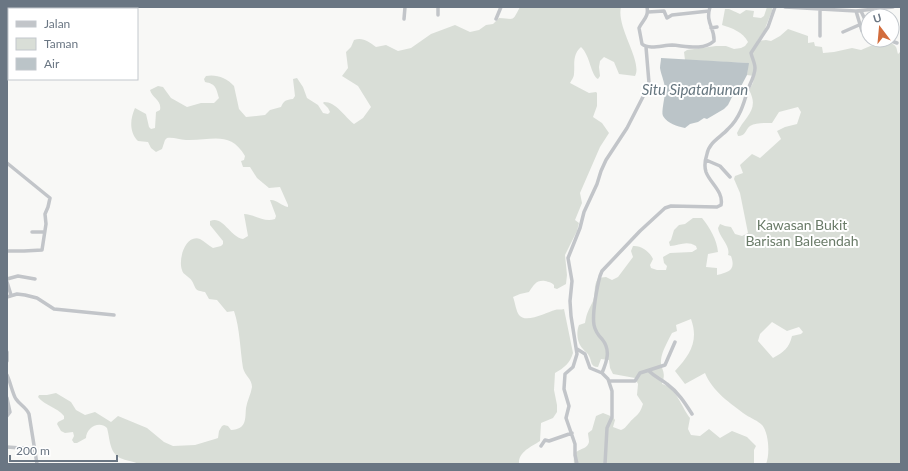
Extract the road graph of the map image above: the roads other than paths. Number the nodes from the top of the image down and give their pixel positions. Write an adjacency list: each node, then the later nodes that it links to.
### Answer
1 (405, 7): 16 (street)
2 (438, 7): 15 (street)
3 (501, 7): 17 (street)
4 (647, 7): 14 (street)
5 (775, 7): 24 (street)
6 (787, 7): 8 (street)
7 (893, 7): 10 (street)
8 (822, 8): 9 (street); 22 (street)
9 (831, 8): 12 (street)
10 (881, 8)
11 (709, 9): 14 (street); 20 (street)
12 (856, 11): 13 (street); 18 (street)
13 (860, 11)
14 (648, 12): 23 (street)
15 (438, 15)
16 (404, 19)
17 (496, 19)
18 (859, 24): 21 (street)
19 (717, 27): 20 (street)
20 (711, 28): 23 (street)
21 (843, 32)
22 (820, 36)
23 (646, 47): 35 (street)
24 (706, 160): 26 (street); 39 (street)
25 (7, 163): 28 (street)
26 (730, 177)
27 (32, 232): 28 (street)
28 (44, 232): 29 (street)
29 (7, 251)
30 (35, 279): 31 (street)
31 (7, 280): 32 (street)
32 (9, 296): 33 (street)
33 (114, 315)
34 (675, 342): 38 (street)
35 (577, 349): 39 (street); 45 (street)
36 (7, 352): 37 (street)
37 (7, 361)
38 (649, 371): 41 (street); 43 (street)
39 (602, 373): 41 (street)
40 (7, 375): 48 (street)
41 (609, 381): 51 (street)
42 (7, 398): 44 (street)
43 (692, 414)
44 (7, 416)
45 (572, 434): 46 (street); 50 (street)
46 (542, 446)
47 (7, 447): 48 (street)
48 (34, 449): 49 (street)
49 (37, 464)
50 (577, 464)
51 (604, 464)

